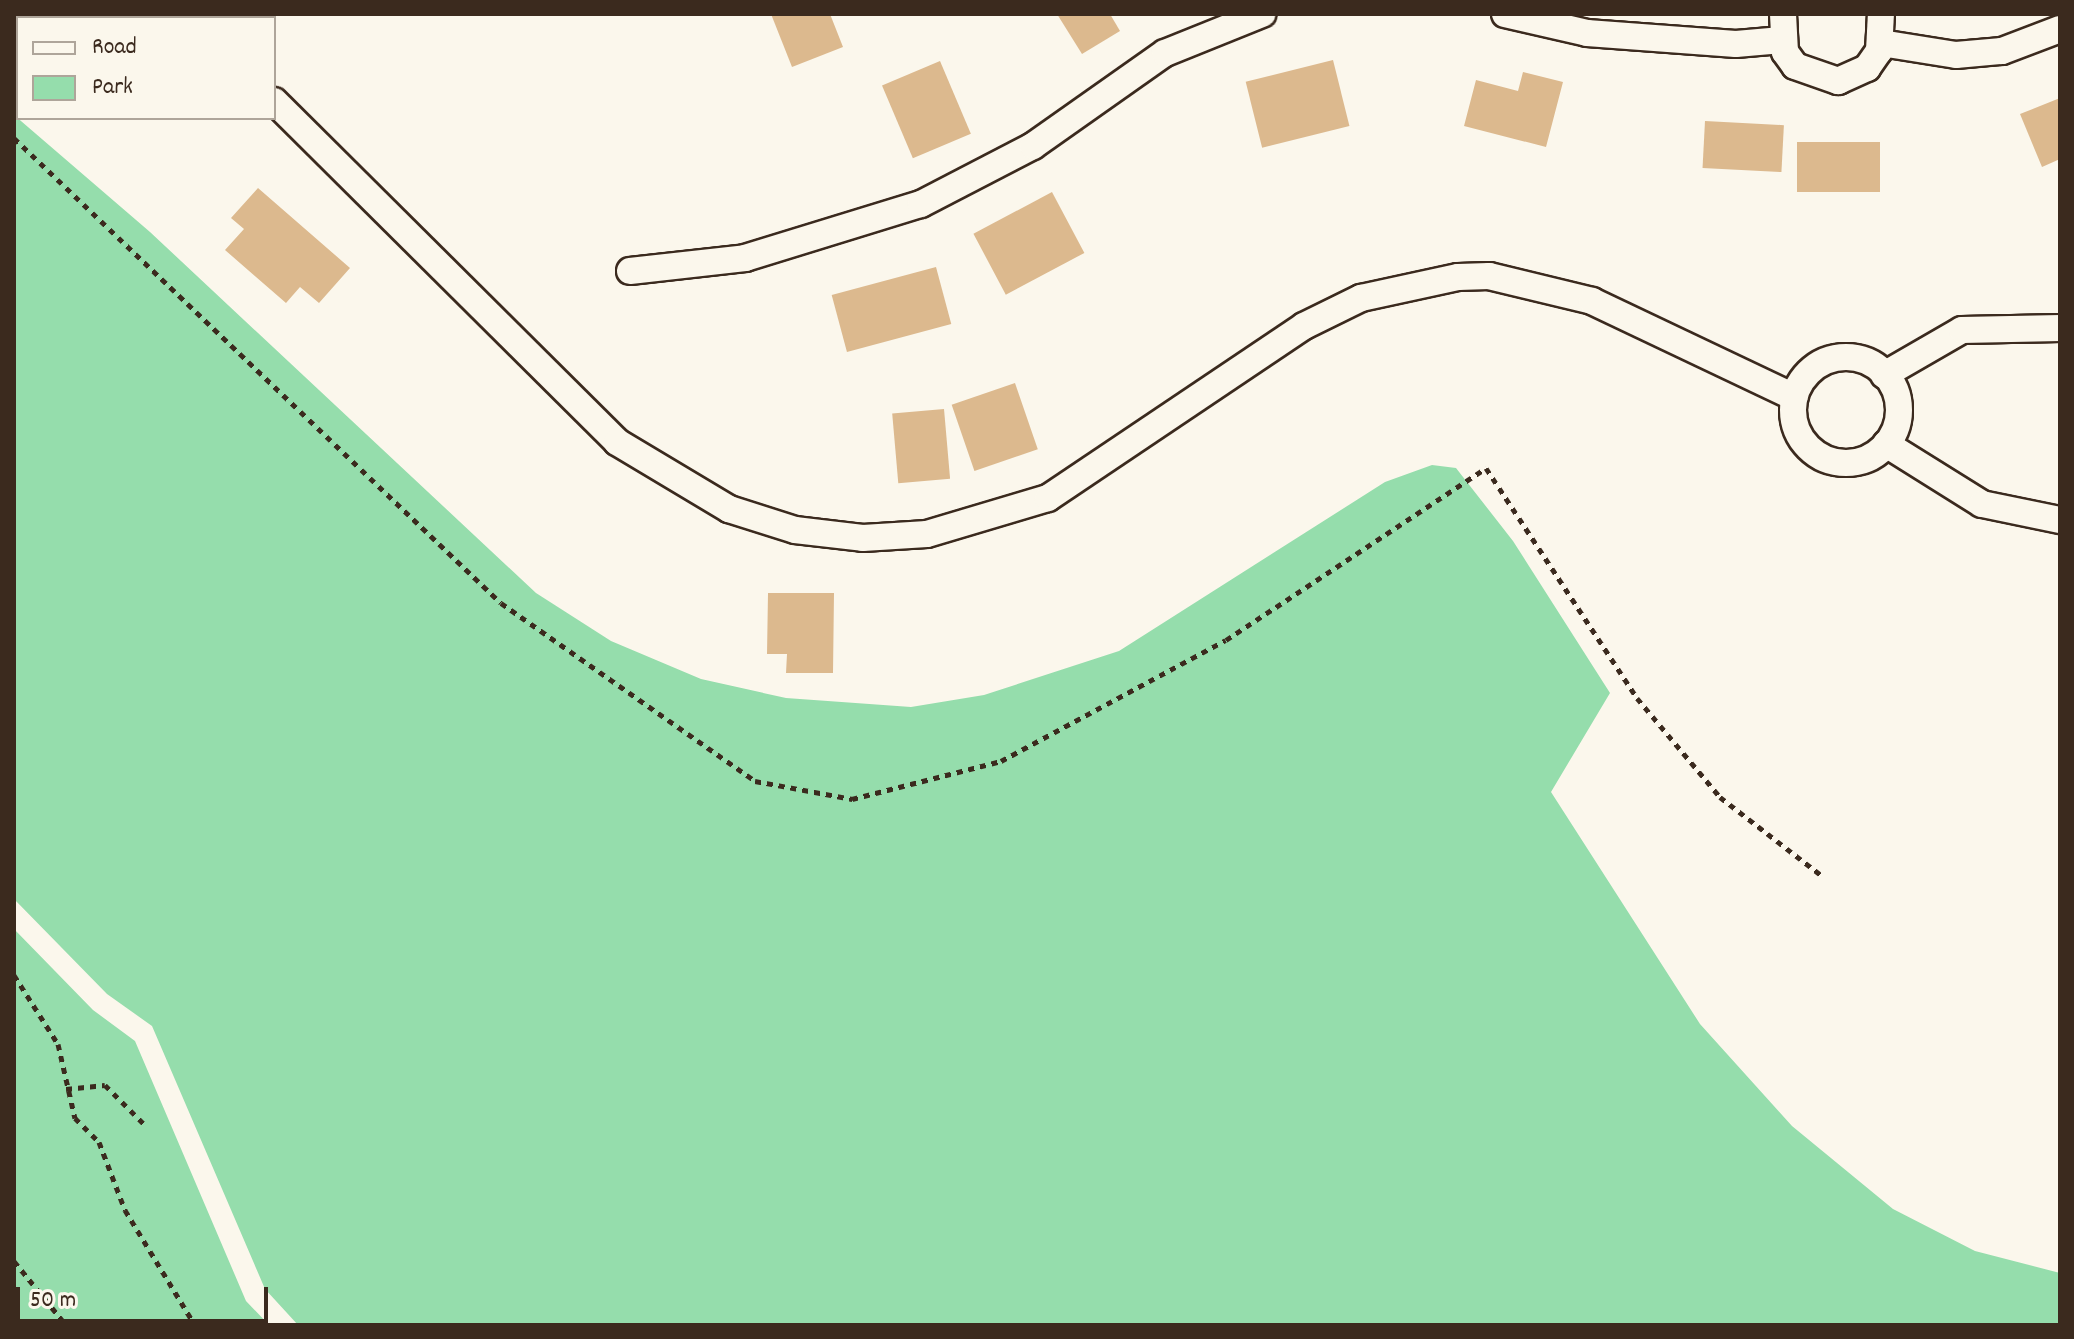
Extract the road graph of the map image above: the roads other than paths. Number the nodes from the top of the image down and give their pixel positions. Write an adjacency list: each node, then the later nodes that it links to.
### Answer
1 (1262, 14): 8 (street)
2 (1505, 14): 4 (street)
3 (1881, 14): 6 (street)
4 (1783, 27): 6 (street)
5 (2060, 29): 6 (street)
6 (1881, 43)
7 (276, 103): 11 (street)
8 (630, 271)
9 (2060, 328): 10 (street)
10 (1884, 375): 11 (street); 12 (street)
11 (1794, 397): 12 (street)
12 (1886, 444): 13 (street)
13 (2060, 520)

